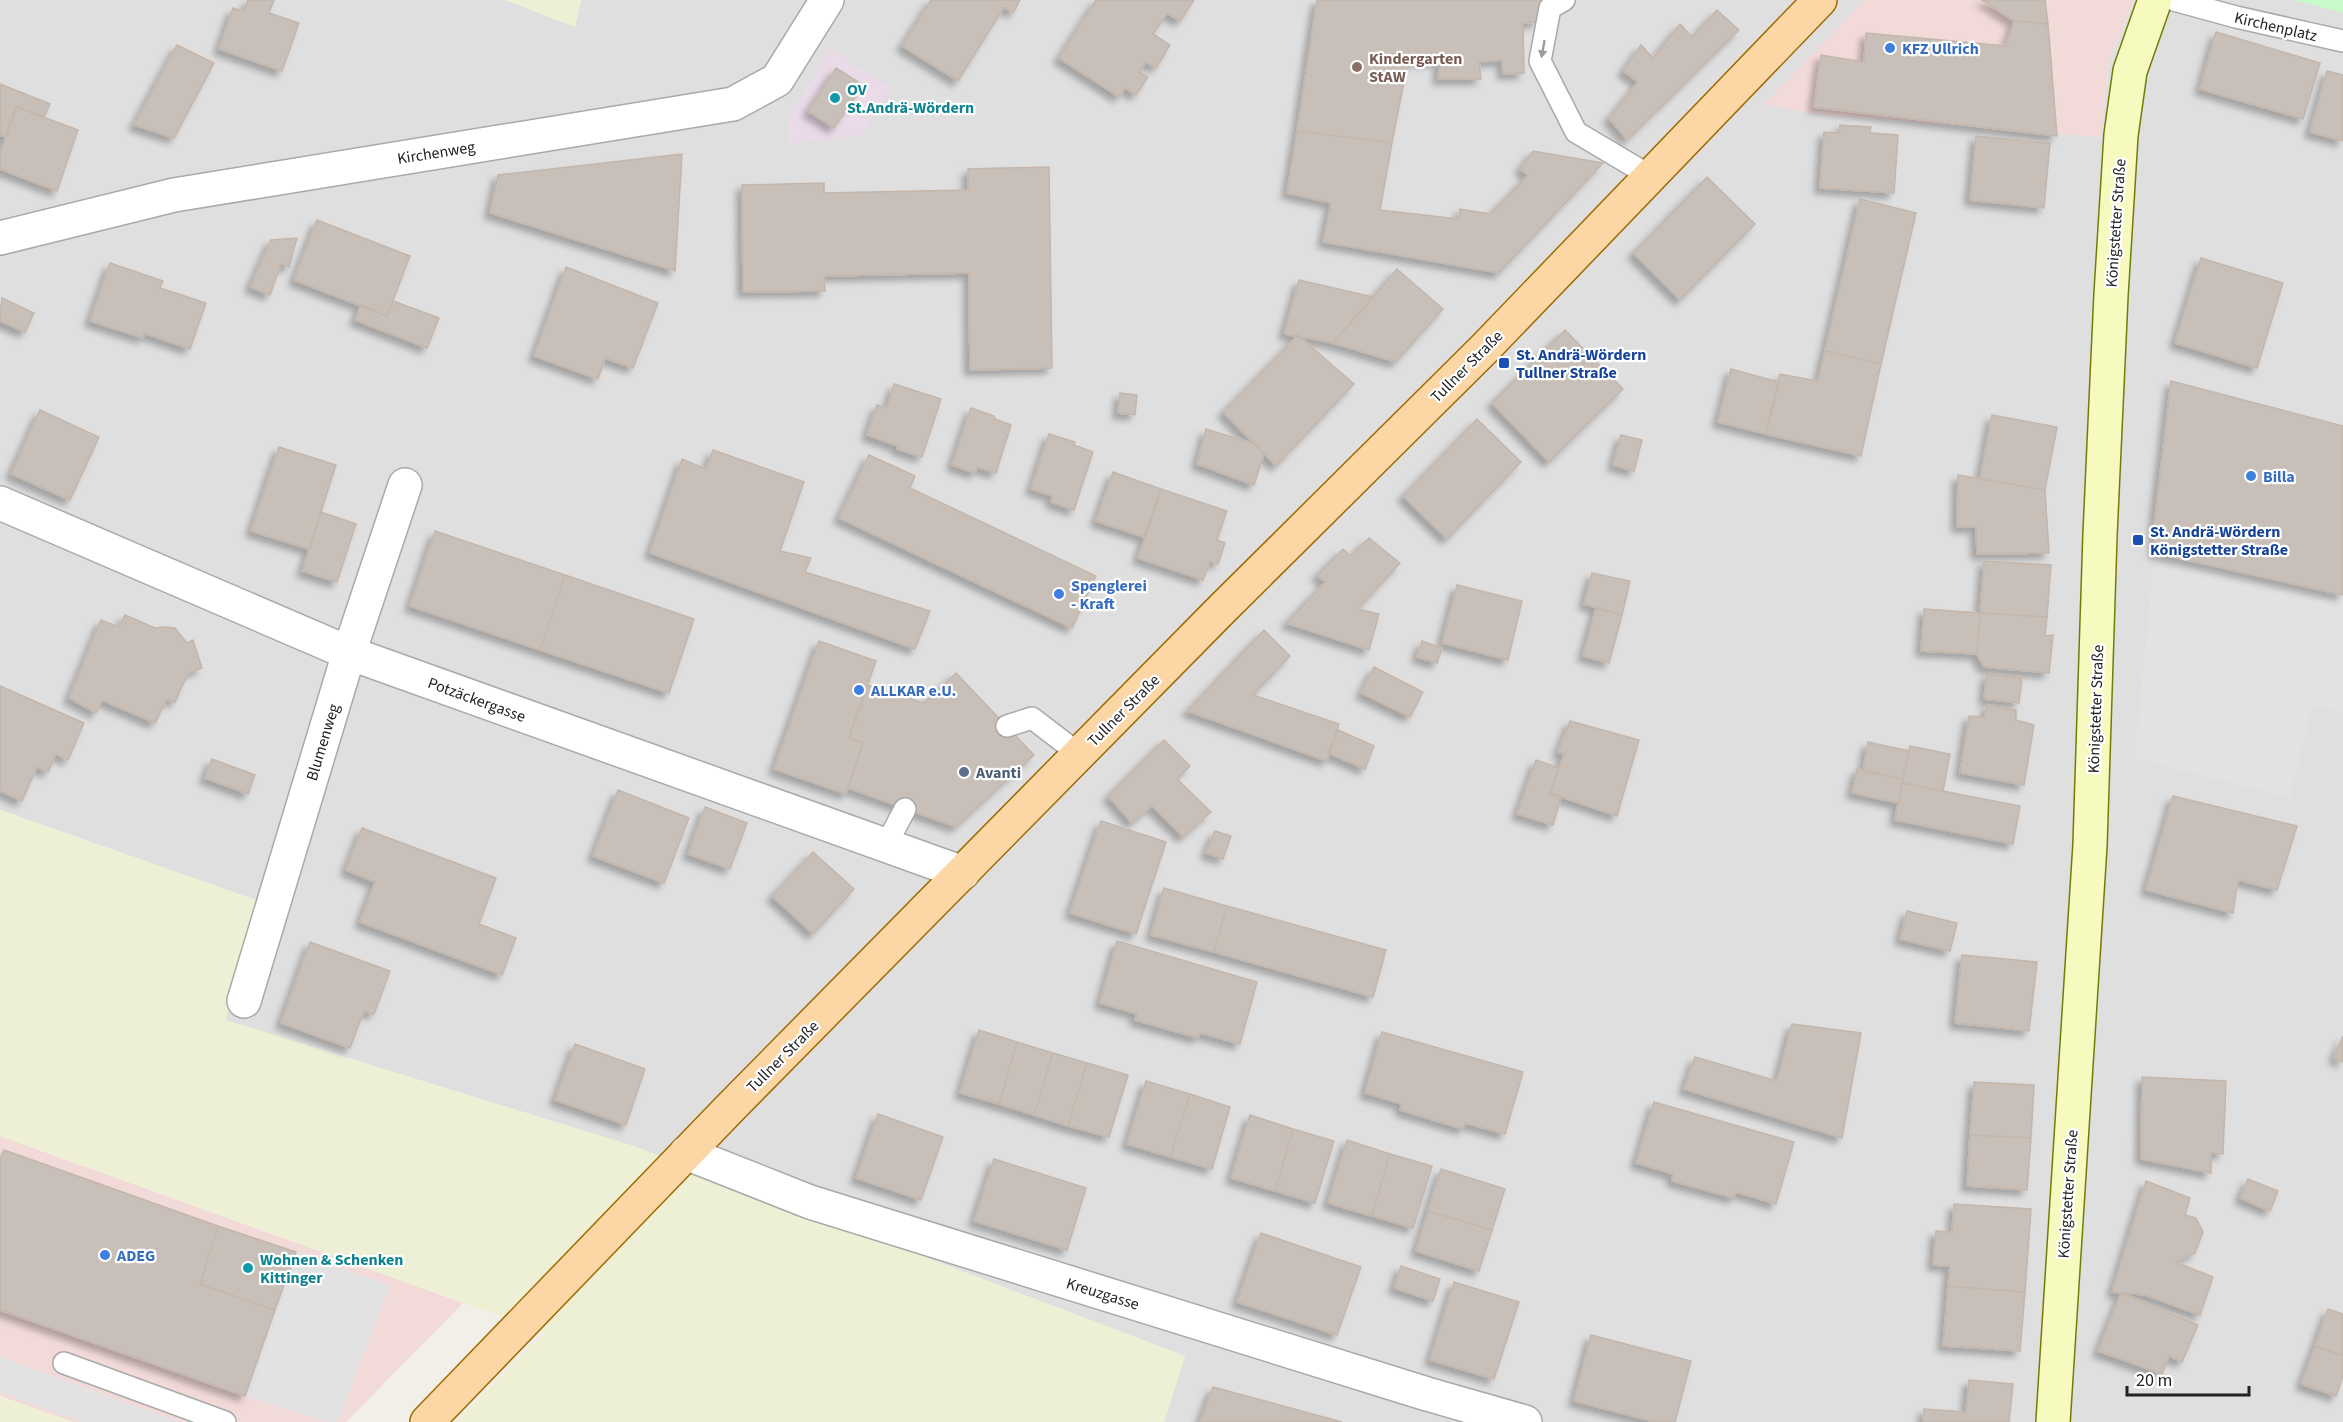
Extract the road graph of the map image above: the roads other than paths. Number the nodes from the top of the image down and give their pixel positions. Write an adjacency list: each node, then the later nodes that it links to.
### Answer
1 (827, 0): 8 (street, Kirchenweg)
2 (1564, 0): 7 (lane, one-way to 7)
3 (1820, 0): 7 (main road, Tullner Straße)
4 (2154, 0): 23 (main road, Königstetter Straße)
5 (2174, 0): 6 (lane, Kirchenplatz)
6 (2343, 41)
7 (1650, 176): 13 (main road, Tullner Straße)
8 (0, 238)
9 (405, 485): 11 (street, Blumenweg)
10 (0, 503): 11 (street, Potzäckergasse)
11 (349, 653): 15 (street, Potzäckergasse); 17 (street, Blumenweg)
12 (1006, 726): 13 (lane)
13 (1079, 754): 16 (main road, Tullner Straße)
14 (905, 809): 15 (lane)
15 (886, 845): 16 (street, Potzäckergasse)
16 (963, 873): 18 (main road, Tullner Straße)
17 (244, 1001)
18 (686, 1153): 21 (main road, Tullner Straße); 22 (street, Kreuzgasse)
19 (64, 1363): 20 (lane)
20 (225, 1422)
21 (428, 1422)
22 (1525, 1422)
23 (2053, 1422)

